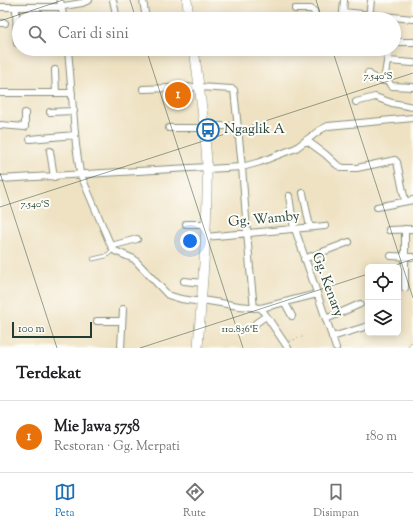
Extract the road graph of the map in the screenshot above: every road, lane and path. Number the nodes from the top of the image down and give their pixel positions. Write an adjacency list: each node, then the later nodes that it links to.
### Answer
1 (89, 0): 7 (street)
2 (113, 0): 12 (street)
3 (143, 0): 13 (street)
4 (187, 0): 14 (main road)
5 (344, 0): 16 (street)
6 (371, 0): 17 (street)
7 (62, 4): 9 (street)
8 (0, 8): 9 (street)
9 (16, 8): 11 (street)
10 (295, 9): 15 (street)
11 (16, 12)
12 (116, 12)
13 (145, 12)
14 (188, 12)
15 (314, 12)
16 (343, 12)
17 (370, 12)
18 (401, 18): 19 (street)
19 (413, 19)
20 (401, 42): 21 (street)
21 (413, 42)
22 (69, 56): 35 (street)
23 (195, 56): 31 (main road)
24 (388, 56): 25 (street)
25 (388, 61): 26 (street); 29 (street)
26 (413, 63)
27 (55, 70): 34 (street)
28 (368, 73): 29 (street)
29 (384, 81): 30 (street)
30 (413, 86)
31 (199, 87): 32 (street); 44 (main road); 50 (street)
32 (143, 89)
33 (0, 93): 34 (street)
34 (56, 93): 35 (street)
35 (72, 94): 38 (street)
36 (356, 102): 37 (street)
37 (413, 108)
38 (74, 111): 39 (street); 46 (street)
39 (50, 112)
40 (25, 113): 42 (street)
41 (413, 118): 48 (street)
42 (0, 125)
43 (235, 126): 44 (street)
44 (204, 127): 45 (street); 51 (main road)
45 (169, 128)
46 (75, 135): 47 (street); 52 (street)
47 (30, 140)
48 (306, 140): 50 (street); 58 (street)
49 (50, 151): 53 (street)
50 (242, 167): 51 (street); 68 (street)
51 (207, 168): 52 (street); 61 (main road)
52 (80, 174): 53 (street); 72 (street)
53 (54, 176): 54 (street)
54 (0, 179)
55 (303, 193): 63 (street)
56 (289, 196): 64 (street, Gg. Kenary)
57 (413, 200): 58 (street)
58 (405, 201): 59 (street)
59 (377, 207)
60 (186, 224): 61 (street)
61 (205, 224): 69 (main road)
62 (325, 226): 63 (street, Gg. Wamby)
63 (310, 228): 64 (street, Gg. Wamby)
64 (294, 229): 68 (street, Gg. Wamby); 77 (street, Gg. Kenary)
65 (405, 229): 66 (street); 67 (street); 74 (street)
66 (413, 229)
67 (389, 230)
68 (248, 233): 69 (street, Gg. Wamby); 85 (street)
69 (205, 238): 79 (main road)
70 (137, 239): 72 (street)
71 (349, 242): 77 (street)
72 (112, 248): 76 (lane); 82 (street)
73 (391, 256): 74 (street)
74 (406, 257): 75 (street); 80 (street)
75 (413, 257)
76 (93, 259)
77 (304, 259): 81 (street, Gg. Kenary)
78 (184, 281): 79 (street)
79 (203, 283): 82 (main road)
80 (406, 288)
81 (317, 294): 83 (street); 89 (street, Gg. Kenary)
82 (202, 301): 85 (street); 96 (main road)
83 (285, 303): 85 (street); 88 (street)
84 (360, 304): 89 (street)
85 (258, 308): 87 (street)
86 (123, 309): 91 (street)
87 (266, 316): 92 (street); 97 (street)
88 (292, 316)
89 (326, 319): 95 (street, Gg. Kenary)
90 (97, 320): 91 (street)
91 (122, 321): 98 (street)
92 (256, 323)
93 (365, 327): 95 (street)
94 (304, 336): 97 (path)
95 (332, 337): 99 (street, Gg. Kenary)
96 (199, 344)
97 (287, 345)
98 (121, 348)
99 (336, 348)

